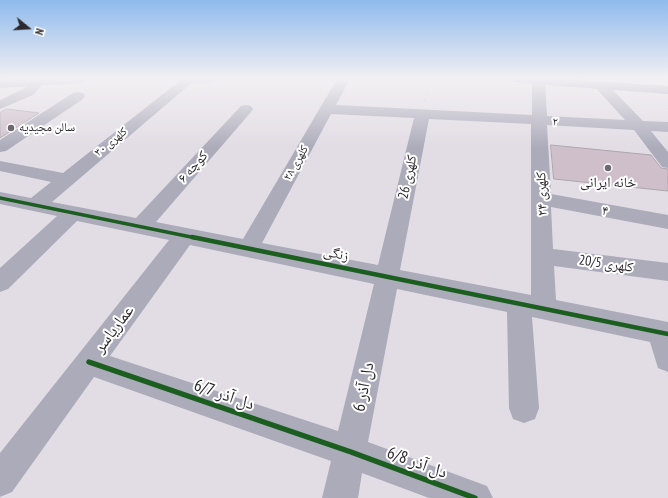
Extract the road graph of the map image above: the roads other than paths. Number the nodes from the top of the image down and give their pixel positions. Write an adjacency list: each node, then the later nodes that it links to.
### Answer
1 (68, 102): 12 (street)
2 (159, 102): 15 (street, کلهری ۳۰)
3 (331, 102): 7 (street, کلهری ۲۸)
4 (539, 102): 9 (street, کلهری ۲۴)
5 (616, 102): 10 (street)
6 (246, 109): 21 (street, ۶ کوچه)
7 (327, 109): 8 (street, ۲); 23 (street, کلهری ۲۸)
8 (422, 115): 9 (street, ۲); 26 (street, کلهری 26)
9 (539, 121): 10 (street, ۲); 17 (street, کلهری ۲۴)
10 (639, 126): 11 (street, ۲); 13 (street)
11 (668, 127)
12 (0, 147)
13 (668, 162)
14 (0, 166): 15 (street)
15 (66, 179): 18 (street, کلهری ۳۰)
16 (0, 198): 18 (street, زنگی)
17 (542, 200): 20 (street, ۴); 24 (street, کلهری ۲۴)
18 (35, 205): 19 (street, زنگی)
19 (73, 213): 21 (street, زنگی); 27 (street)
20 (668, 222)
21 (141, 226): 22 (street, زنگی)
22 (185, 235): 23 (street, زنگی); 31 (street, عماریاسر)
23 (248, 247): 26 (street, زنگی)
24 (543, 256): 25 (street, کلهری 20/5); 28 (street, کلهری ۲۴)
25 (668, 272)
26 (387, 276): 28 (street, زنگی); 33 (street, دل آذر 6)
27 (0, 282)
28 (532, 306): 29 (street, زنگی); 32 (street, کلهری ۲۴)
29 (664, 333): 30 (street)
30 (668, 359)
31 (89, 362): 33 (street, دل آذر 6/7); 34 (street, عماریاسر)
32 (524, 408)
33 (351, 452): 35 (street, دل آذر 6); 36 (street, دل آذر 6/8)
34 (0, 480)
35 (340, 498)
36 (475, 498)

